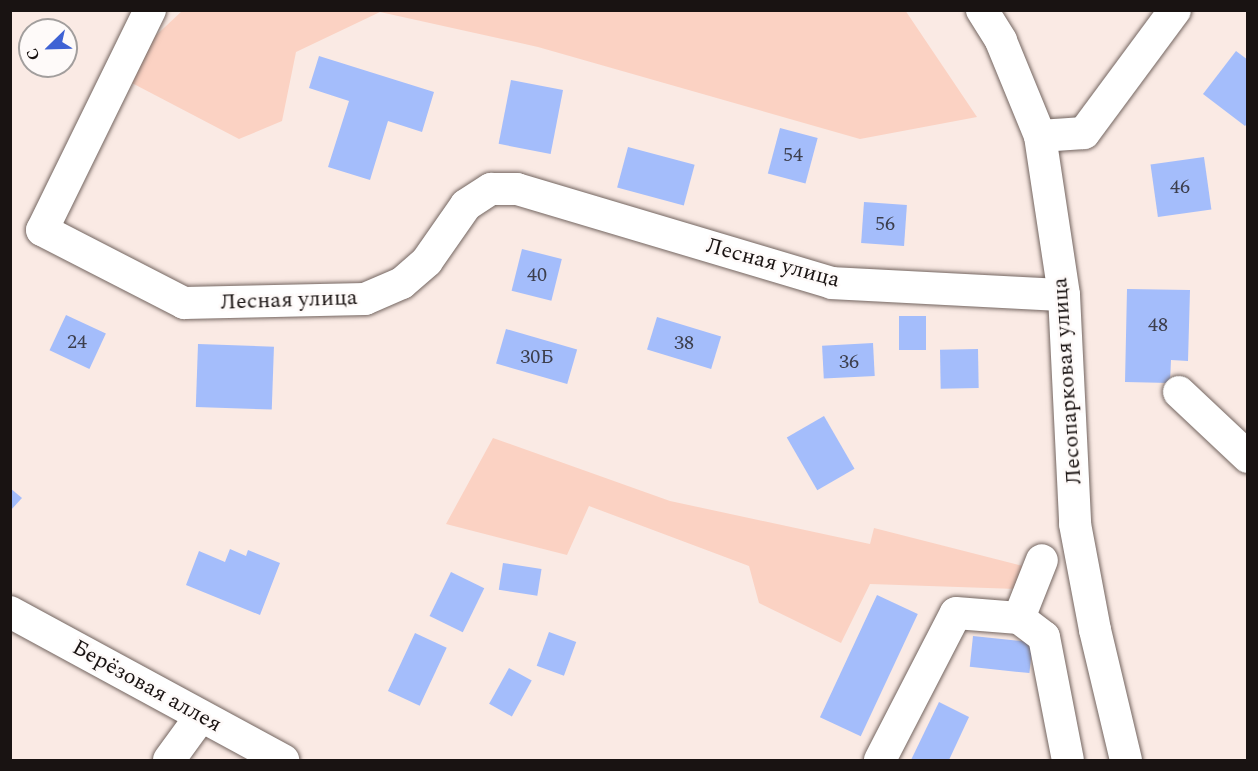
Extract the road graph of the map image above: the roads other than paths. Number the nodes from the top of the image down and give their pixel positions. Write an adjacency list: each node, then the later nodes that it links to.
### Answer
1 (150, 10): 5 (street, Лесная улица)
2 (982, 10): 4 (street, Лесопарковая улица)
3 (1175, 10): 4 (street)
4 (1040, 136): 5 (street, Лесопарковая улица)
5 (1064, 296): 8 (street, Лесопарковая улица)
6 (1179, 392): 7 (street)
7 (1248, 457)
8 (1084, 573): 10 (street); 16 (street, Лесопарковая улица)
9 (10, 612): 11 (street, Берёзовая аллея)
10 (1019, 618): 14 (street); 15 (street)
11 (201, 716): 12 (street); 13 (street, Берёзовая аллея)
12 (169, 760)
13 (283, 760)
14 (880, 760)
15 (1068, 760)
16 (1126, 760)

